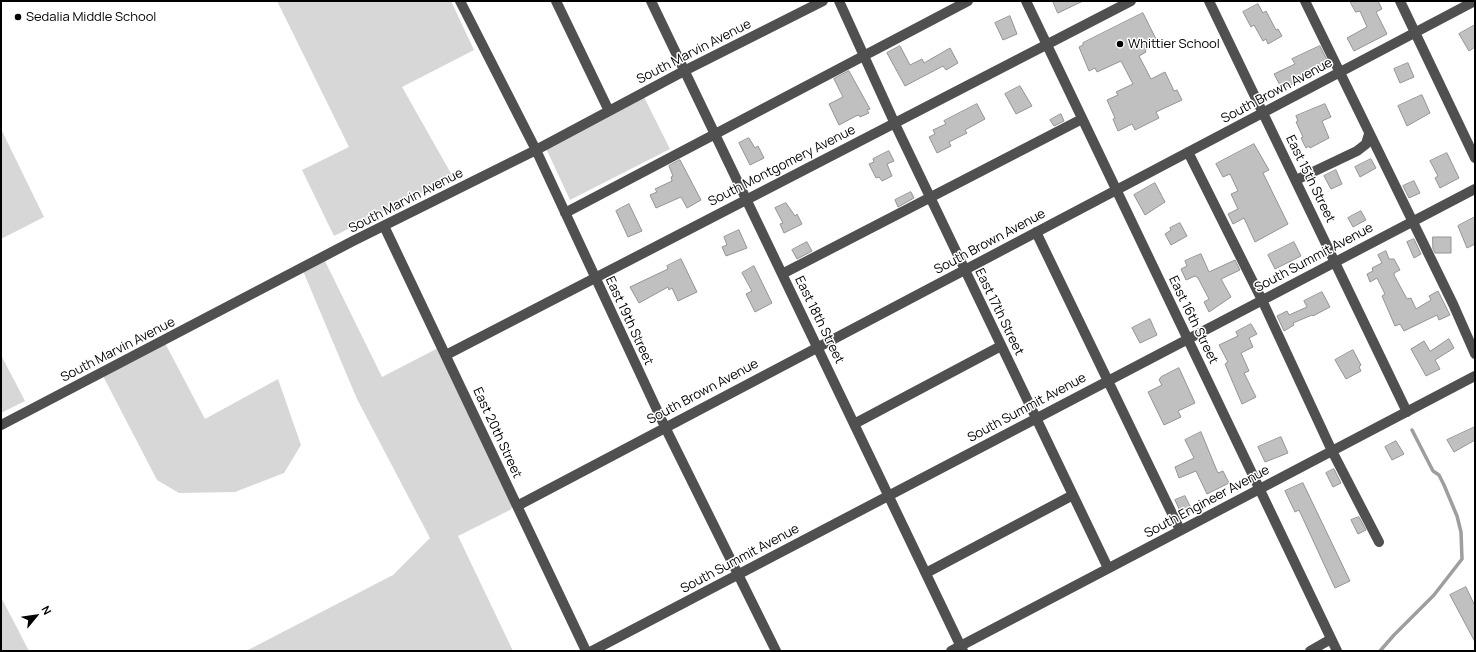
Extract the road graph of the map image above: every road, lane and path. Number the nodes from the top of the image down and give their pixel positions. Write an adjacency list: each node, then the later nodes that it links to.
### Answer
1 (460, 1): 25 (street, East 19th Street)
2 (556, 1): 19 (street)
3 (651, 1): 17 (street, East 18th Street)
4 (823, 1): 17 (street, South Marvin Avenue)
5 (839, 1): 16 (street, East 17th Street)
6 (968, 1): 16 (street)
7 (1026, 1): 15 (street, East 16th Street)
8 (1131, 1): 13 (street, South Montgomery Avenue)
9 (1209, 1): 20 (street, East 15th Street)
10 (1305, 1): 18 (street)
11 (1400, 1): 14 (street)
12 (1475, 1): 14 (street, South Brown Avenue)
13 (1120, 3): 15 (street, South Montgomery Avenue)
14 (1416, 33): 18 (street, South Brown Avenue); 27 (street)
15 (1047, 46): 21 (street, East 16th Street); 22 (street, South Montgomery Avenue)
16 (864, 56): 22 (street, East 17th Street); 24 (street)
17 (684, 71): 19 (street, South Marvin Avenue); 24 (street, East 18th Street)
18 (1340, 73): 20 (street, South Brown Avenue); 23 (street)
19 (609, 111): 25 (street, South Marvin Avenue)
20 (1263, 113): 26 (street, South Brown Avenue); 28 (street, East 15th Street)
21 (1082, 119): 30 (street, East 16th Street); 31 (street)
22 (895, 124): 31 (street, East 17th Street); 32 (street, South Montgomery Avenue)
23 (1369, 134): 28 (street); 34 (street)
24 (715, 135): 32 (street, East 18th Street); 33 (street)
25 (536, 150): 33 (street, East 19th Street); 35 (street, South Marvin Avenue)
26 (1188, 152): 30 (street, South Brown Avenue); 41 (street)
27 (1475, 158)
28 (1296, 180): 37 (street, East 15th Street)
29 (1475, 189): 34 (street, South Summit Avenue)
30 (1116, 190): 36 (street, South Brown Avenue); 42 (street, East 16th Street)
31 (930, 197): 38 (street, East 17th Street); 39 (street)
32 (746, 199): 39 (street, East 18th Street); 40 (street, South Montgomery Avenue)
33 (565, 213): 40 (street, East 19th Street)
34 (1412, 222): 37 (street, South Summit Avenue); 45 (street)
35 (384, 226): 46 (street, East 20th Street); 52 (street, South Marvin Avenue)
36 (1036, 232): 38 (street, South Brown Avenue); 48 (street)
37 (1335, 262): 41 (street, South Summit Avenue); 49 (street, East 15th Street)
38 (964, 270): 43 (street, East 17th Street); 44 (street, South Brown Avenue)
39 (782, 274): 44 (street, East 18th Street)
40 (595, 279): 46 (street, South Montgomery Avenue); 53 (street, East 19th Street)
41 (1262, 300): 42 (street, South Summit Avenue); 54 (street)
42 (1187, 339): 48 (street, South Summit Avenue); 55 (street, East 16th Street)
43 (1001, 346): 50 (street, East 17th Street); 51 (street)
44 (817, 347): 51 (street, East 18th Street); 53 (street, South Brown Avenue)
45 (1475, 354)
46 (446, 355): 58 (street, East 20th Street)
47 (1475, 376): 49 (street, South Engineer Avenue)
48 (1107, 381): 50 (street, South Summit Avenue); 59 (street)
49 (1407, 412): 54 (street, South Engineer Avenue)
50 (1036, 419): 56 (street, East 17th Street); 57 (street, South Summit Avenue)
51 (854, 424): 57 (street, East 18th Street)
52 (1, 426)
53 (665, 427): 58 (street, South Brown Avenue); 63 (street, East 19th Street)
54 (1332, 451): 55 (street, South Engineer Avenue); 60 (street)
55 (1259, 489): 59 (street, South Engineer Avenue); 64 (street, East 16th Street)
56 (1073, 495): 61 (street, East 17th Street); 62 (street)
57 (889, 496): 62 (street, East 18th Street); 63 (street, South Summit Avenue)
58 (517, 506): 66 (street, East 20th Street)
59 (1180, 530): 61 (street, South Engineer Avenue)
60 (1379, 542)
61 (1108, 568): 65 (street, South Engineer Avenue)
62 (926, 573): 65 (street, East 18th Street)
63 (739, 574): 67 (street, South Summit Avenue); 68 (street, East 19th Street)
64 (1331, 639): 70 (street); 71 (street, East 16th Street)
65 (962, 648): 69 (street, South Engineer Avenue)
66 (586, 651)
67 (592, 651)
68 (776, 651)
69 (951, 651)
70 (1310, 651)
71 (1337, 651)

